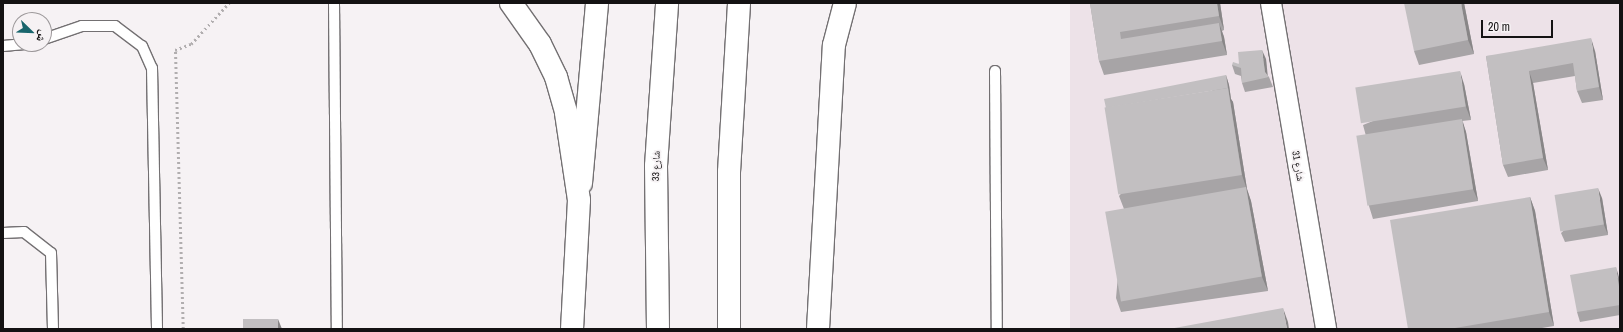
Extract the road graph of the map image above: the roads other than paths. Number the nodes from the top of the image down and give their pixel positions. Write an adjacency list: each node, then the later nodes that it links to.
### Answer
1 (334, 3): 16 (lane)
2 (511, 3): 12 (main road)
3 (597, 3): 12 (main road)
4 (667, 3): 18 (main road, شارع 33)
5 (739, 3): 19 (main road)
6 (833, 3): 10 (main road)
7 (845, 3): 10 (main road)
8 (1270, 3): 22 (street, شارع 31)
9 (52, 36): 15 (lane)
10 (834, 45): 20 (main road)
11 (994, 72): 21 (lane)
12 (579, 200): 17 (main road)
13 (3, 233): 14 (lane)
14 (53, 329)
15 (157, 329)
16 (337, 329)
17 (572, 329)
18 (658, 329)
19 (729, 329)
20 (818, 329)
21 (997, 329)
22 (1326, 329)

